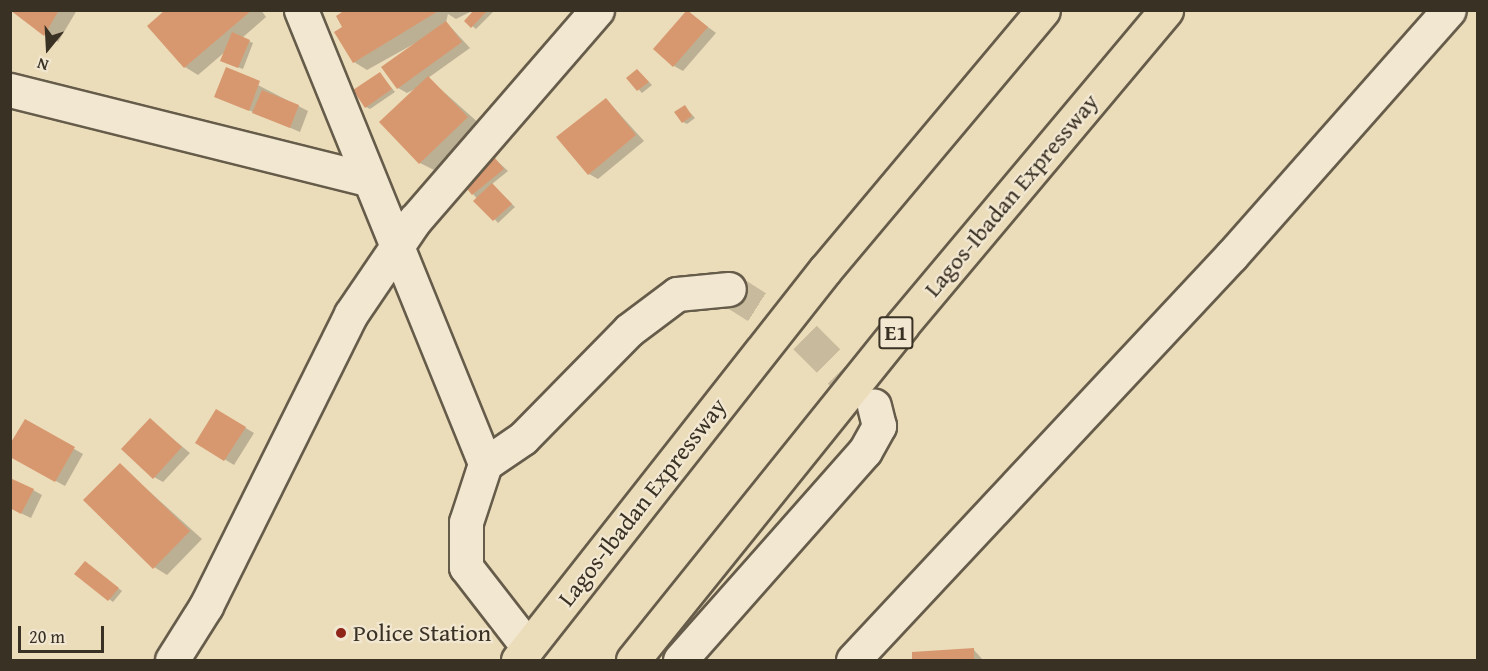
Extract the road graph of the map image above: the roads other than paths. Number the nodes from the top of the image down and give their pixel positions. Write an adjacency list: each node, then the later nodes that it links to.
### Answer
1 (302, 10): 7 (street)
2 (597, 10): 8 (street)
3 (1043, 10): 12 (highway, Lagos-Ibadan Expressway)
4 (1166, 10): 14 (highway, Lagos-Ibadan Expressway / E1)
5 (1449, 10): 16 (street)
6 (10, 90): 7 (street)
7 (366, 179): 8 (street)
8 (396, 248): 11 (street); 13 (street)
9 (729, 289): 11 (street)
10 (874, 406): 15 (street)
11 (485, 464): 12 (street)
12 (523, 654)
13 (172, 660)
14 (633, 660)
15 (680, 660)
16 (852, 660)

